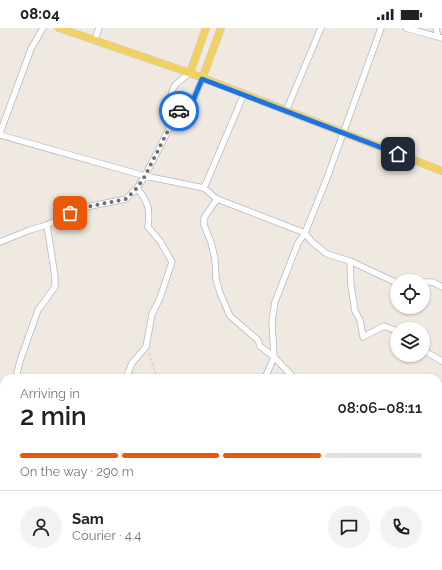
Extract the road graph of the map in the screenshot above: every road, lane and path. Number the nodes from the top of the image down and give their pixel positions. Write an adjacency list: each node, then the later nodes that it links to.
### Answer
1 (43, 28): 18 (street)
2 (59, 28): 11 (main road)
3 (99, 28): 11 (street)
4 (206, 28): 9 (main road); 12 (main road)
5 (321, 28): 15 (street)
6 (381, 28): 17 (street)
7 (406, 28): 10 (street)
8 (436, 28): 10 (street)
9 (220, 31): 13 (main road)
10 (440, 38)
11 (95, 39): 12 (main road)
12 (190, 73): 13 (main road); 16 (street)
13 (202, 79): 14 (main road); 16 (street)
14 (244, 94): 15 (main road); 22 (street)
15 (286, 110): 17 (main road)
16 (178, 111): 20 (street)
17 (342, 133): 19 (main road); 25 (street)
18 (0, 134): 20 (street)
19 (441, 170)
20 (145, 176): 21 (street); 22 (street)
21 (137, 188): 24 (street); 32 (street)
22 (204, 188): 23 (street)
23 (217, 200): 25 (street); 34 (street)
24 (47, 225): 26 (street); 36 (street)
25 (305, 233): 27 (street); 34 (street)
26 (0, 241)
27 (350, 261): 28 (street); 31 (street)
28 (390, 279)
29 (430, 282): 30 (street)
30 (442, 287)
31 (390, 328)
32 (146, 347): 37 (street); 38 (path)
33 (430, 354): 35 (street)
34 (274, 357): 39 (street); 40 (street)
35 (442, 361)
36 (17, 374)
37 (128, 374)
38 (156, 374)
39 (267, 374)
40 (290, 374)

